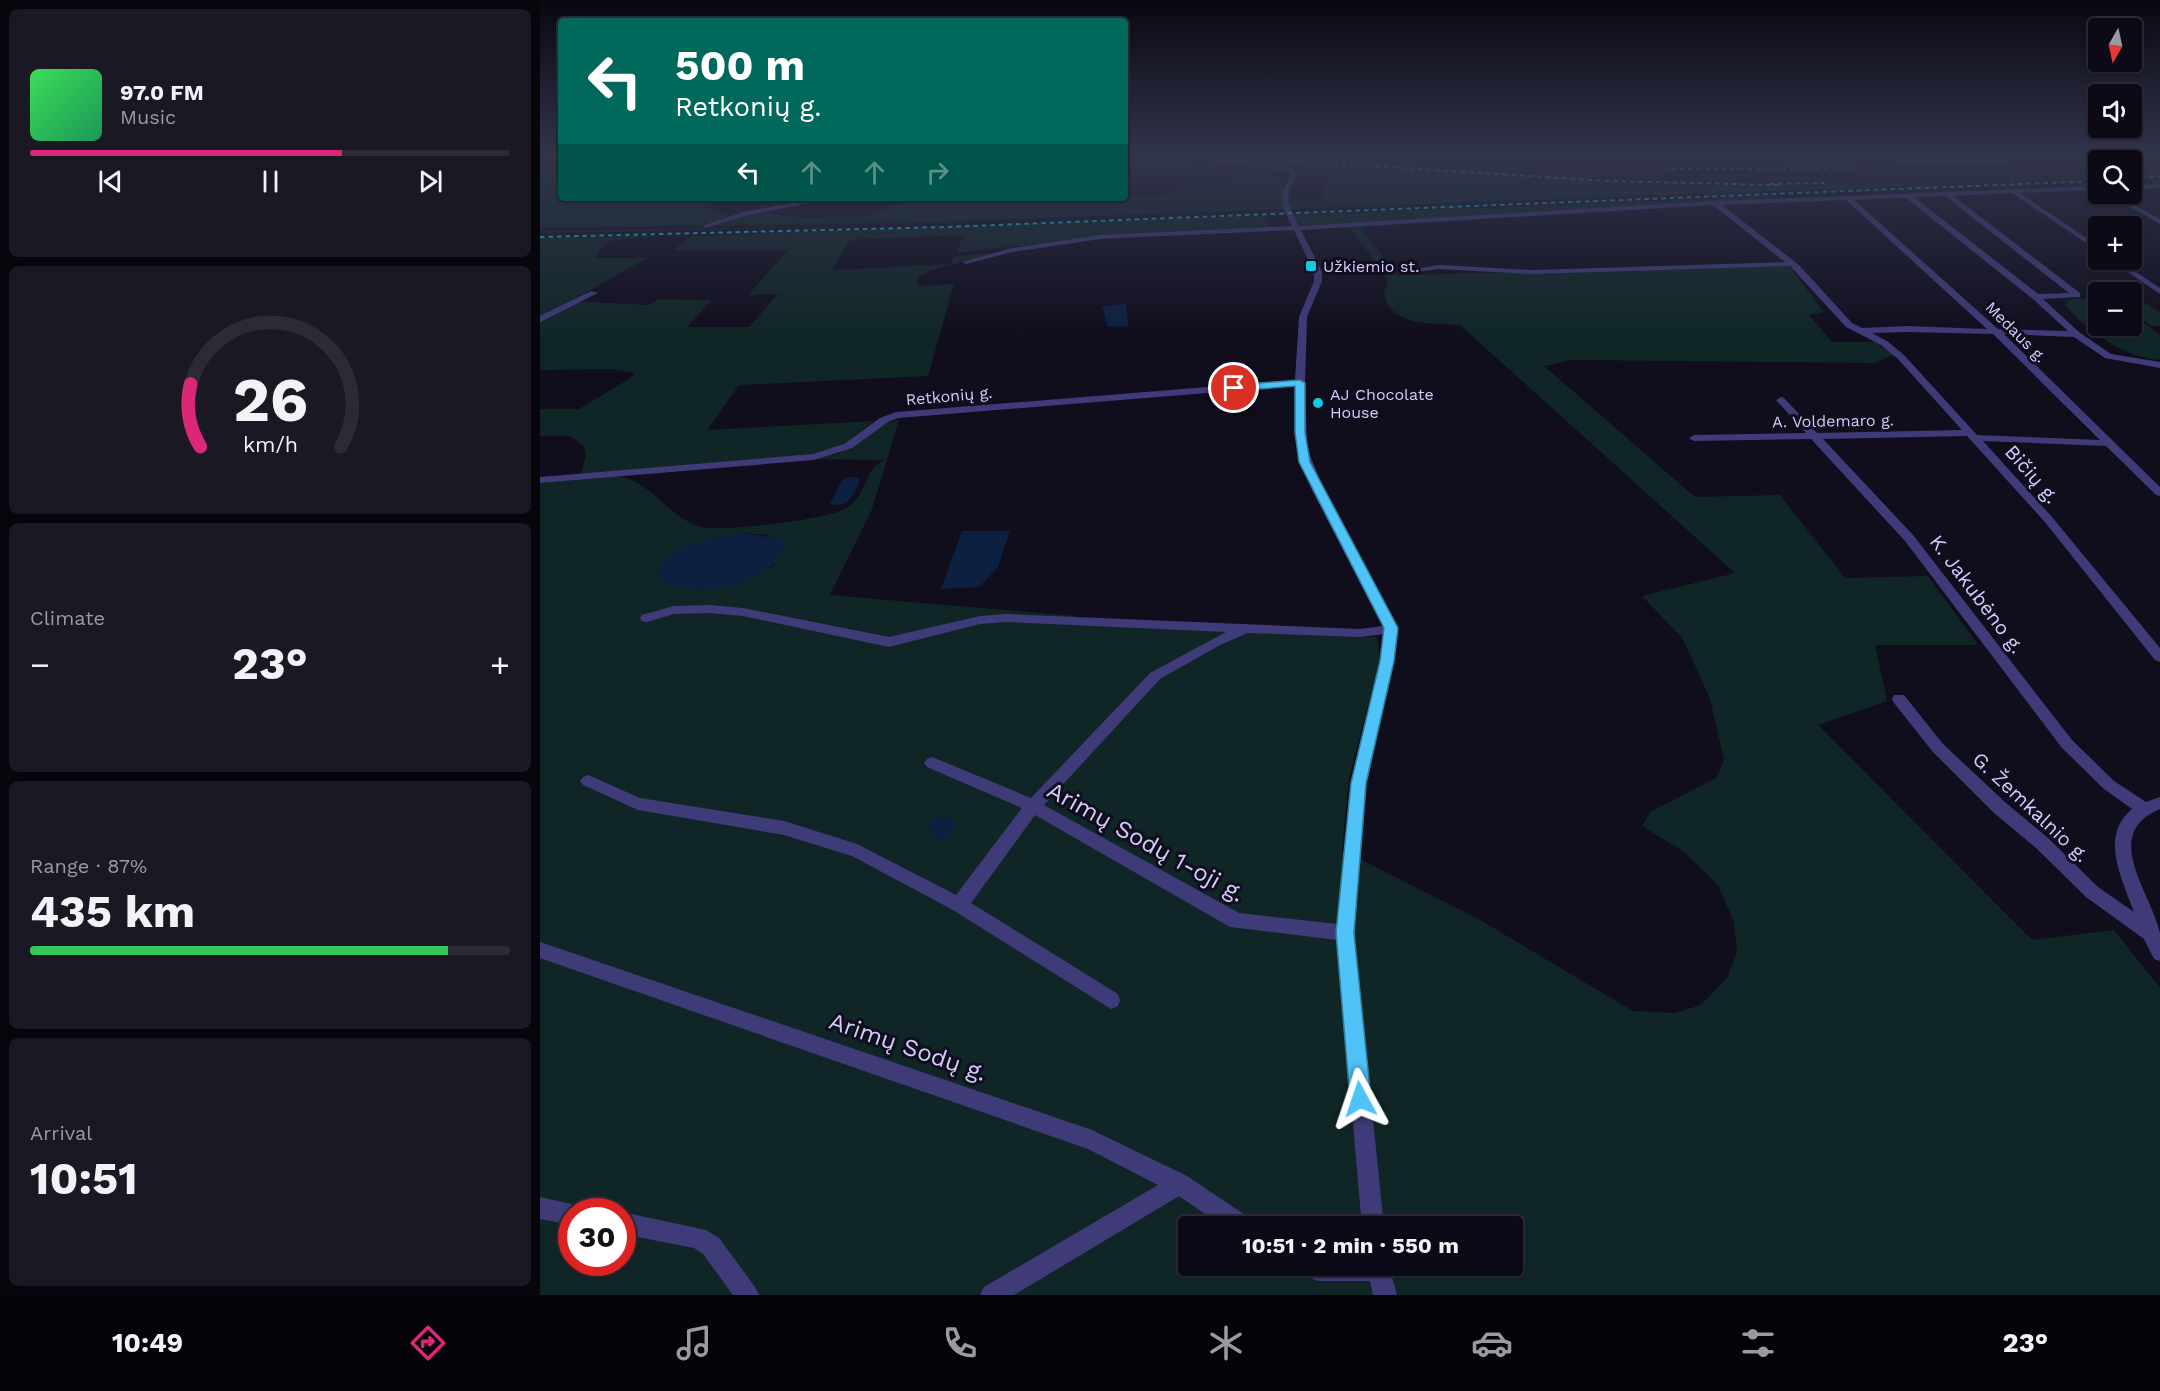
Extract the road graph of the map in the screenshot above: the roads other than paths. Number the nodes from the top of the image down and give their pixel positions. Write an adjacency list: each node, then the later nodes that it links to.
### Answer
1 (739, 215): 9 (street)
2 (1291, 215): 10 (street)
3 (1516, 215): 10 (street)
4 (1729, 215): 13 (street, Bičių g.)
5 (1867, 215): 21 (street, Medaus g.)
6 (1933, 215): 18 (street)
7 (1975, 215): 18 (street)
8 (2049, 215): 11 (street)
9 (706, 226)
10 (1298, 228): 12 (street); 24 (street)
11 (2088, 242)
12 (966, 262)
13 (1792, 264): 15 (street); 20 (street, Bičių g.)
14 (2128, 270): 16 (street)
15 (1401, 272)
16 (2160, 292)
17 (594, 294): 19 (street)
18 (2036, 297): 22 (street)
19 (540, 319)
20 (1861, 331): 21 (street); 26 (street, Bičių g.)
21 (1996, 332): 22 (street); 29 (street, Medaus g.)
22 (2076, 334): 23 (street)
23 (2160, 365)
24 (1300, 383): 30 (street, Retkonių g.); 34 (street)
25 (1782, 400): 27 (street, K. Jakubėno g.)
26 (1975, 436): 27 (street, A. Voldemaro g.); 29 (street, A. Voldemaro g.); 35 (street, Bičių g.)
27 (1816, 437): 28 (street, A. Voldemaro g.); 41 (street, K. Jakubėno g.)
28 (1694, 438)
29 (2105, 442): 31 (street, Medaus g.)
30 (540, 480)
31 (2160, 493)
32 (647, 618): 33 (street)
33 (1249, 627): 34 (street); 40 (street)
34 (1391, 628): 44 (street)
35 (2160, 657)
36 (1899, 699): 43 (street, G. Žemkalnio g.)
37 (932, 763): 40 (street, Arimų Sodų 1-oji g.)
38 (588, 781): 42 (street)
39 (2160, 803): 41 (street)
40 (1033, 806): 42 (street); 44 (street, Arimų Sodų 1-oji g.)
41 (2143, 808): 43 (street, G. Žemkalnio g.)
42 (959, 905): 47 (street)
43 (2148, 932): 46 (street, G. Žemkalnio g.)
44 (1345, 933): 52 (street)
45 (540, 950): 48 (street, Arimų Sodų g.)
46 (2160, 954)
47 (1111, 1000)
48 (1179, 1184): 51 (street, Arimų Sodų g.); 56 (street)
49 (540, 1208): 50 (street)
50 (558, 1211)
51 (1227, 1216)
52 (1372, 1216)
53 (636, 1226): 55 (street)
54 (1380, 1276): 57 (street)
55 (747, 1295)
56 (992, 1295)
57 (1385, 1295)

